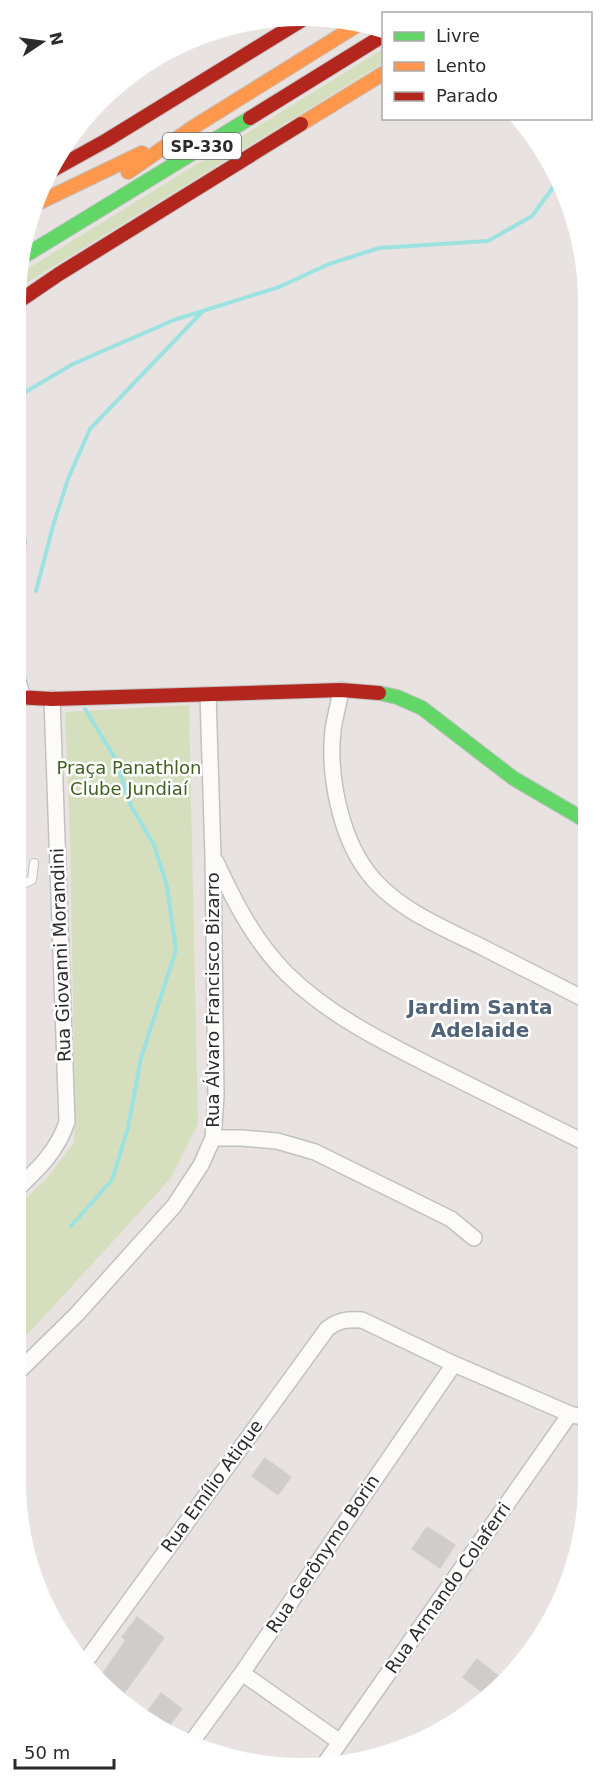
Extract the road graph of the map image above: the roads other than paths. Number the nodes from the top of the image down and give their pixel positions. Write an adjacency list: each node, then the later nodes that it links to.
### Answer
1 (292, 26): 6 (main road)
2 (349, 30): 5 (main road, SP-330)
3 (380, 37): 9 (main road, SP-330)
4 (382, 74): 10 (main road)
5 (192, 128): 7 (main road, SP-330); 8 (main road)
6 (63, 165)
7 (118, 179)
8 (46, 199)
9 (30, 252)
10 (26, 295)
11 (341, 690): 12 (main road); 15 (main road); 19 (street)
12 (208, 694): 14 (main road); 16 (street, Rua Álvaro Francisco Bizarro)
13 (26, 698): 14 (main road)
14 (52, 699): 22 (street, Rua Giovanni Morandini)
15 (578, 816)
16 (213, 857): 20 (street, Rua Álvaro Francisco Bizarro); 21 (street)
17 (34, 863): 18 (lane)
18 (26, 883)
19 (578, 996)
20 (213, 1138): 23 (street); 24 (street, Rua Álvaro Francisco Bizarro)
21 (578, 1139)
22 (26, 1181)
23 (474, 1238)
24 (26, 1364)
25 (454, 1364): 26 (street); 28 (street, Rua Emílio Atique); 29 (street, Rua Gerônymo Borin)
26 (570, 1414): 27 (street); 31 (street, Rua Armando Colaferri)
27 (578, 1416)
28 (89, 1657)
29 (242, 1673): 30 (street, Rua Gerônymo Borin); 31 (street)
30 (196, 1736)
31 (340, 1742): 32 (street, Rua Armando Colaferri)
32 (330, 1756)

